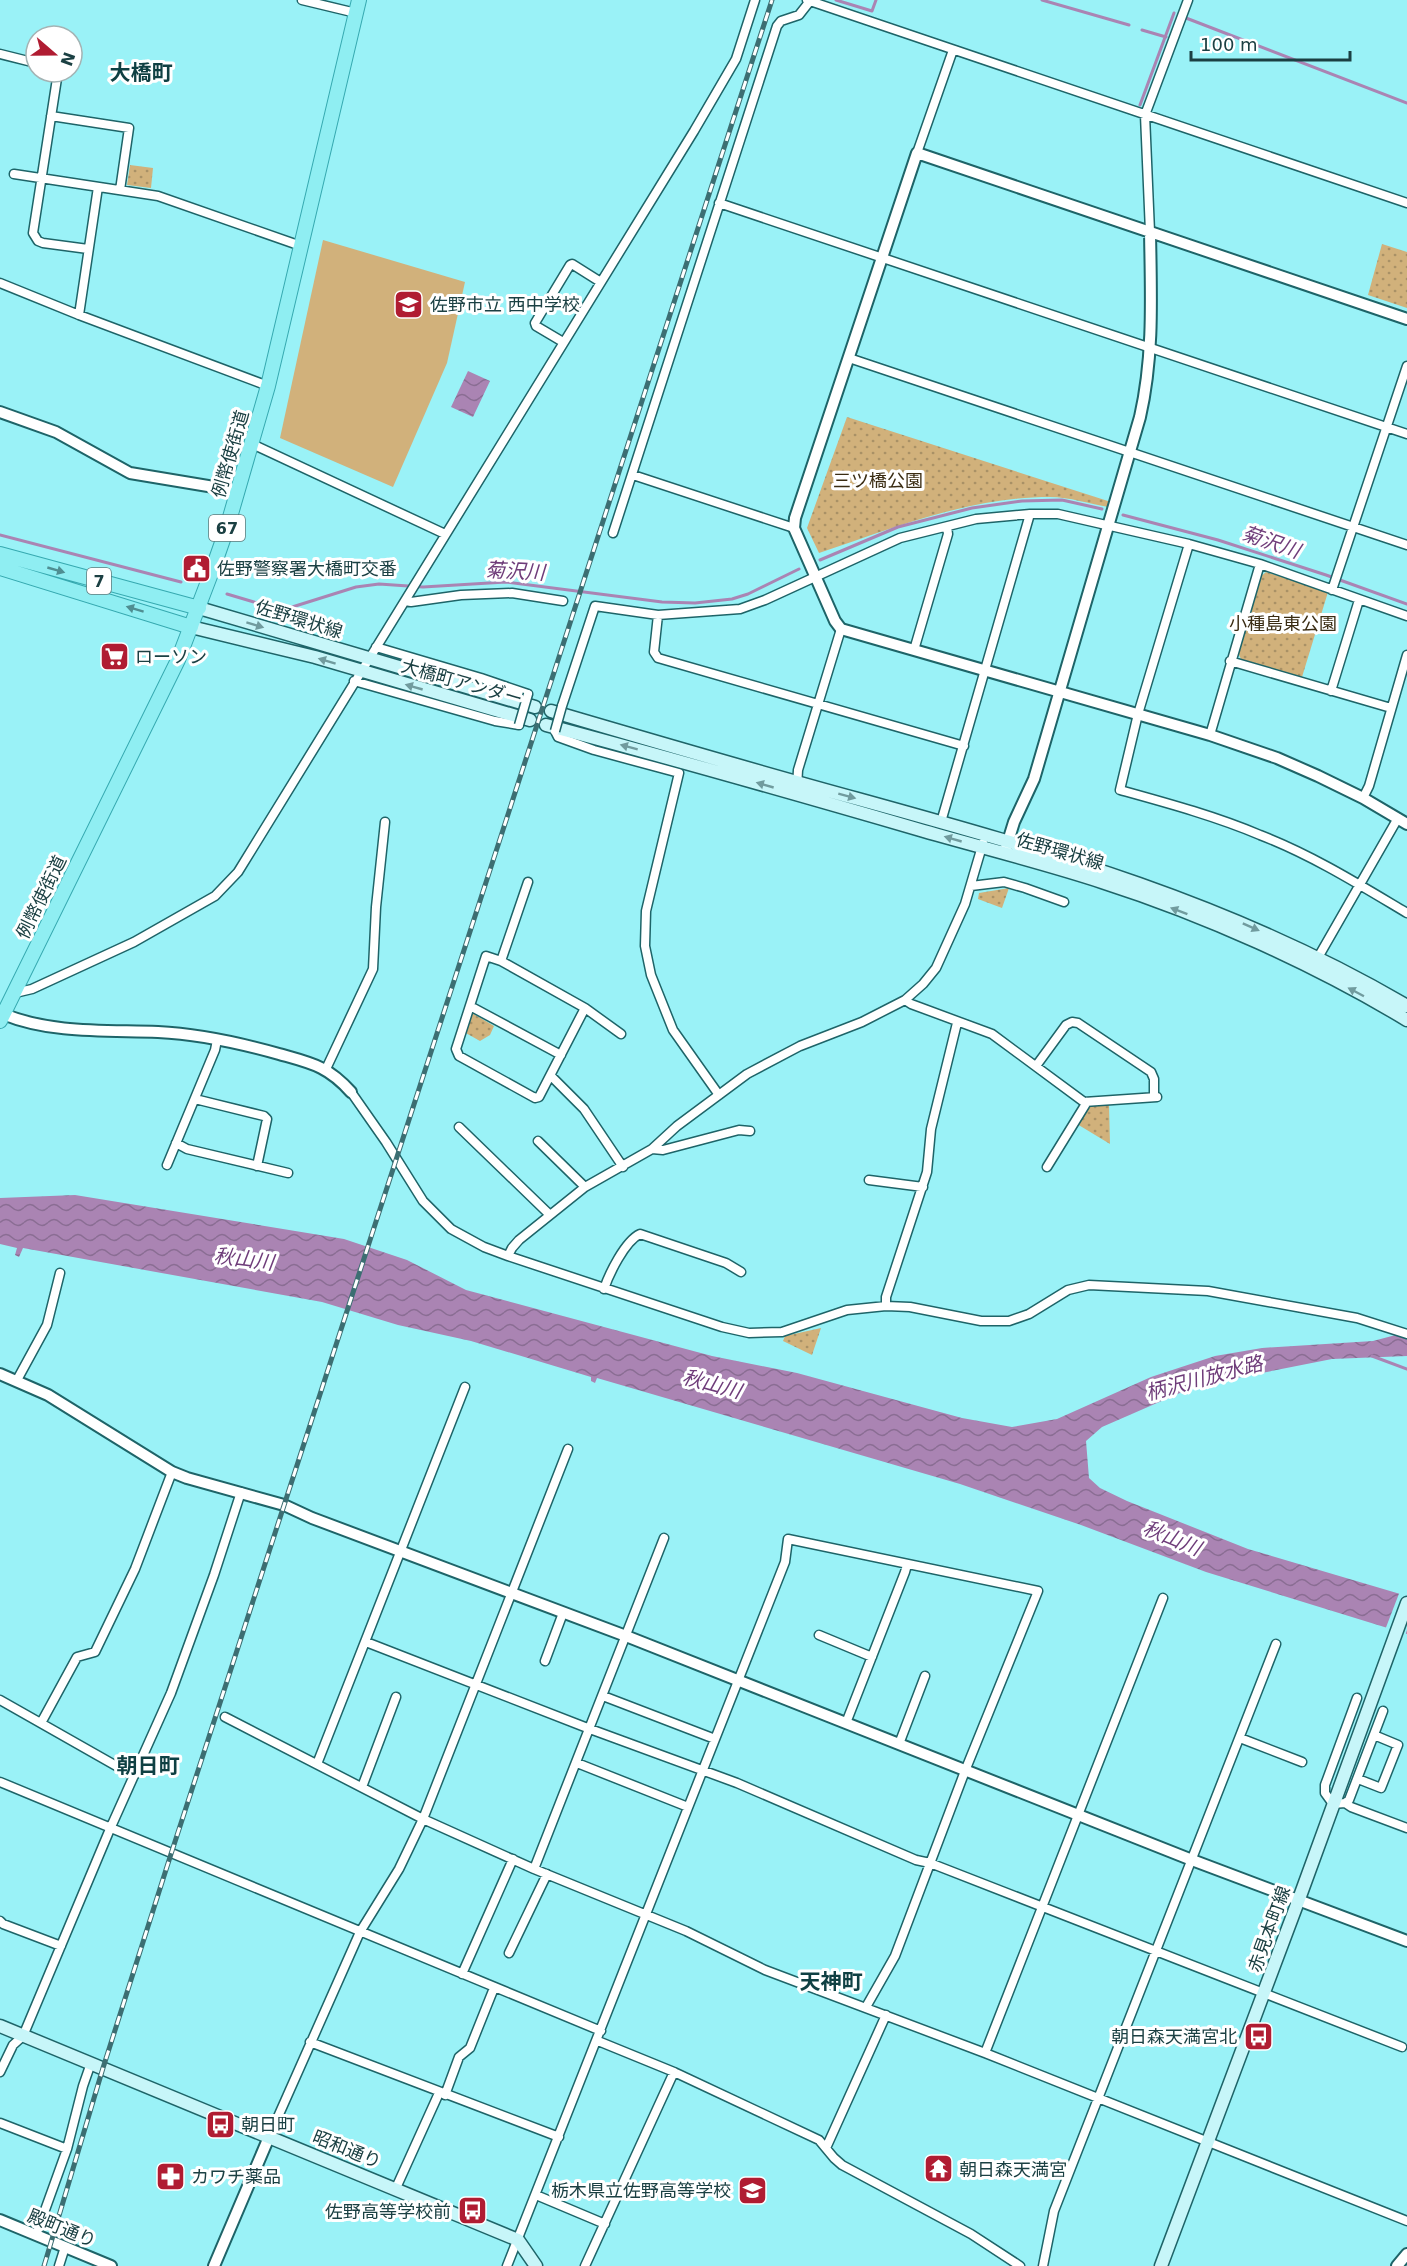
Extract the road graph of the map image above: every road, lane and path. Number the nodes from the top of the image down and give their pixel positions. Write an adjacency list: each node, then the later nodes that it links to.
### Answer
1 (302, 0): 5 (street)
2 (755, 0): 23 (street)
3 (1188, 0): 10 (street)
4 (808, 1): 6 (street); 17 (street)
5 (357, 7): 20 (main road, 例幣使街道 / 67)
6 (953, 50): 10 (street); 12 (street)
7 (0, 54): 8 (street)
8 (24, 60)
9 (56, 84): 11 (street)
10 (1145, 115): 18 (street); 19 (street)
11 (51, 116): 14 (street); 16 (street)
12 (917, 153): 19 (street); 22 (street)
13 (14, 174): 14 (street)
14 (41, 179): 15 (street); 21 (street)
15 (98, 187): 16 (street); 21 (street)
16 (120, 190): 20 (street)
17 (719, 203): 22 (street); 37 (street)
18 (1407, 203)
19 (1150, 232): 26 (street); 28 (street)
20 (301, 246): 31 (main road, 例幣使街道 / 67)
21 (88, 249): 25 (street)
22 (883, 258): 28 (street); 29 (street)
23 (599, 281): 27 (street); 27 (street)
24 (0, 283): 25 (street)
25 (79, 315): 31 (street)
26 (1407, 319)
27 (563, 342): 45 (street)
28 (1151, 348): 33 (street); 36 (street)
29 (849, 358): 36 (street); 43 (street)
30 (1407, 366): 33 (street)
31 (268, 386): 35 (main road, 例幣使街道 / 67)
32 (0, 412): 38 (street)
33 (1387, 427): 34 (street); 42 (street)
34 (1407, 434)
35 (252, 444): 38 (main road, 例幣使街道 / 67); 45 (street)
36 (1130, 453): 40 (street); 42 (street)
37 (633, 476): 43 (street); 44 (street)
38 (238, 490): 56 (main road, 例幣使街道 / 67)
39 (1030, 514): 40 (street); 41 (street); 67 (street)
40 (1110, 525): 46 (street); 71 (street)
41 (946, 527): 51 (street); 62 (street)
42 (1353, 527): 47 (street); 52 (street)
43 (794, 528): 51 (street)
44 (614, 533)
45 (445, 534): 53 (street)
46 (1189, 544): 49 (street); 76 (street)
47 (1407, 545)
48 (0, 554): 56 (main road, 7, one-way to 56)
49 (1260, 564): 52 (street); 65 (street)
50 (0, 568): 59 (main road, 7, one-way to 50)
51 (815, 577): 57 (street); 60 (street)
52 (1333, 587): 54 (street)
53 (406, 598): 55 (street); 61 (street)
54 (1359, 600): 58 (street); 70 (street)
55 (563, 601)
56 (199, 608): 59 (main road, 例幣使街道 / 67); 64 (main road, 佐野環状線, one-way to 64)
57 (658, 615): 72 (street); 75 (street)
58 (1407, 616)
59 (191, 627): 68 (main road, 佐野環状線, one-way to 59); 97 (main road, 例幣使街道 / 67)
60 (841, 629): 62 (street); 72 (street)
61 (376, 647): 64 (street); 77 (street, bridge)
62 (914, 650): 67 (street)
63 (1407, 655): 74 (street)
64 (368, 659): 66 (main road, 佐野環状線); 68 (street)
65 (1230, 662): 70 (street); 79 (street)
66 (389, 665): 73 (main road, 大橋町アンダー)
67 (986, 670): 71 (street); 80 (street)
68 (357, 676): 69 (main road, 佐野環状線); 77 (street); 97 (street)
69 (383, 678): 77 (main road, 大橋町アンダー, one-way to 69)
70 (1331, 691): 74 (street)
71 (1061, 692): 76 (street); 88 (street)
72 (818, 705): 80 (street); 82 (street)
73 (536, 707)
74 (1391, 708): 83 (street)
75 (556, 709): 78 (street, bridge); 81 (main road)
76 (1138, 714): 79 (street); 91 (street)
77 (525, 722)
78 (550, 728): 81 (main road, one-way to 78); 112 (street)
79 (1210, 735): 83 (street)
80 (964, 746): 86 (street)
81 (687, 756): 82 (main road, 佐野環状線)
82 (797, 788): 86 (main road, 佐野環状線, one-way to 86); 87 (main road, 佐野環状線, one-way to 82)
83 (1364, 798): 84 (street)
84 (1402, 821): 91 (street)
85 (385, 822): 109 (street)
86 (941, 822): 87 (main road, 佐野環状線)
87 (984, 841): 88 (main road, 佐野環状線); 89 (main road, 佐野環状線); 92 (street)
88 (1008, 841): 89 (street); 96 (main road, 佐野環状線, one-way to 96)
89 (1005, 854): 96 (main road, 佐野環状線, one-way to 89)
90 (528, 882): 95 (street)
91 (1359, 885): 94 (street); 96 (street)
92 (971, 886): 93 (street); 98 (street)
93 (1064, 902)
94 (1407, 913)
95 (501, 961): 99 (street); 101 (street)
96 (1315, 964): 100 (main road, 佐野環状線); 103 (main road, 佐野環状線, one-way to 96)
97 (15, 993): 102 (main road, 例幣使街道 / 67)
98 (906, 1000): 104 (street); 112 (street)
99 (470, 1006): 107 (street); 110 (street)
100 (1407, 1006)
101 (585, 1008): 105 (street); 107 (street)
102 (1, 1014): 106 (street)
103 (1407, 1020)
104 (957, 1023): 108 (street); 127 (street)
105 (621, 1034)
106 (218, 1040): 109 (street); 113 (street)
107 (561, 1055): 110 (street)
108 (1036, 1066): 114 (street); 114 (street)
109 (326, 1070): 111 (street)
110 (550, 1076): 122 (street)
111 (351, 1092): 129 (street)
112 (719, 1095): 119 (street)
113 (195, 1099): 118 (street); 121 (street)
114 (1087, 1102): 123 (street)
115 (459, 1127): 128 (street)
116 (750, 1131): 119 (street)
117 (538, 1141): 126 (street)
118 (176, 1143): 120 (street); 121 (street)
119 (652, 1149): 122 (street)
120 (167, 1165)
121 (257, 1166): 124 (street)
122 (623, 1167): 126 (street)
123 (1047, 1167)
124 (288, 1173)
125 (868, 1180): 127 (street)
126 (585, 1187): 128 (street)
127 (923, 1187): 133 (street)
128 (550, 1215): 129 (street)
129 (508, 1256): 132 (street)
130 (741, 1272): 132 (street)
131 (60, 1273): 136 (street)
132 (604, 1289): 133 (street)
133 (886, 1306): 134 (street)
134 (1407, 1334)
135 (0, 1374): 136 (street)
136 (16, 1380): 139 (street)
137 (465, 1387): 142 (street)
138 (568, 1449): 144 (street)
139 (172, 1472): 140 (street); 163 (street)
140 (241, 1492): 142 (street); 175 (street)
141 (664, 1538): 149 (street)
142 (402, 1552): 144 (street); 150 (street)
143 (906, 1565): 152 (street); 155 (street); 173 (street)
144 (511, 1593): 147 (street); 156 (street)
145 (1163, 1598): 181 (street)
146 (1407, 1603): 179 (main road, 赤見本町線)
147 (563, 1613): 149 (street); 153 (street)
148 (819, 1635): 152 (street)
149 (626, 1636): 155 (street); 157 (street)
150 (366, 1642): 156 (street); 172 (street)
151 (1276, 1644): 167 (street)
152 (872, 1657): 164 (street)
153 (545, 1661)
154 (925, 1676): 169 (street)
155 (739, 1681): 164 (street); 168 (street)
156 (475, 1684): 165 (street); 182 (street)
157 (603, 1695): 165 (street); 168 (street)
158 (396, 1697): 178 (street)
159 (1357, 1698): 179 (street)
160 (0, 1700): 163 (street)
161 (1383, 1711): 166 (street)
162 (225, 1717): 172 (street)
163 (41, 1723): 175 (street)
164 (846, 1724): 169 (street)
165 (590, 1729): 171 (street); 174 (street)
166 (1374, 1735): 176 (street); 176 (street)
167 (1240, 1738): 170 (street); 186 (street)
168 (715, 1739): 174 (street)
169 (899, 1744): 173 (street)
170 (1302, 1762)
171 (577, 1763): 180 (street); 188 (street)
172 (317, 1764): 178 (street)
173 (965, 1771): 181 (street); 187 (street)
174 (702, 1772): 180 (street); 187 (street)
175 (134, 1776): 184 (street)
176 (1358, 1779): 179 (street)
177 (0, 1782): 184 (street)
178 (362, 1787): 182 (street)
179 (1339, 1803): 183 (street); 190 (main road, 赤見本町線)
180 (688, 1807): 192 (street)
181 (1079, 1814): 186 (street); 191 (street)
182 (423, 1819): 185 (street); 194 (street)
183 (1407, 1828)
184 (110, 1829): 194 (street); 196 (street)
185 (513, 1859): 188 (street); 199 (street)
186 (1192, 1860): 190 (street); 197 (street)
187 (930, 1863): 191 (street); 202 (street)
188 (534, 1869): 189 (street)
189 (547, 1874): 192 (street); 198 (street)
190 (1299, 1899): 195 (street); 201 (main road, 赤見本町線)
191 (1043, 1906): 197 (street); 210 (street)
192 (646, 1915): 202 (street); 205 (street)
193 (0, 1921): 196 (street)
194 (360, 1932): 199 (street); 208 (street)
195 (1407, 1941)
196 (61, 1946): 206 (street)
197 (1156, 1951): 201 (street); 215 (street)
198 (509, 1953)
199 (462, 1974): 200 (street)
200 (494, 1988): 205 (street); 214 (street)
201 (1264, 1993): 209 (street); 219 (main road, 赤見本町線)
202 (866, 2007): 203 (street)
203 (886, 2015): 210 (street); 220 (street)
204 (0, 2026): 206 (main road, 昭和通り)
205 (601, 2031): 207 (street)
206 (23, 2036): 211 (main road, 昭和通り); 212 (street)
207 (598, 2041): 213 (street); 218 (street)
208 (310, 2042): 214 (street); 217 (street)
209 (1402, 2047)
210 (985, 2053): 215 (street)
211 (91, 2063): 217 (main road, 昭和通り); 221 (street)
212 (0, 2072)
213 (674, 2072): 220 (street); 226 (street)
214 (442, 2094): 218 (street); 222 (street)
215 (1098, 2099): 219 (street); 238 (street)
216 (0, 2123): 221 (street)
217 (269, 2137): 222 (main road, 昭和通り); 233 (street)
218 (559, 2137): 223 (street)
219 (1208, 2142): 225 (street); 239 (main road, 赤見本町線)
220 (826, 2148): 237 (street)
221 (67, 2150): 227 (street)
222 (396, 2188): 228 (main road, 昭和通り)
223 (536, 2195): 226 (street); 228 (street)
224 (0, 2220): 227 (street, 殿町通り)
225 (1407, 2221)
226 (605, 2224): 236 (street)
227 (36, 2235): 229 (street, 殿町通り)
228 (518, 2240): 234 (street); 235 (main road)
229 (65, 2247): 231 (street); 232 (street, 殿町通り)
230 (1407, 2254): 240 (street)
231 (59, 2266)
232 (111, 2266)
233 (214, 2266)
234 (507, 2266)
235 (536, 2266)
236 (585, 2266)
237 (1020, 2266)
238 (1043, 2266)
239 (1161, 2266)
240 (1397, 2266)

